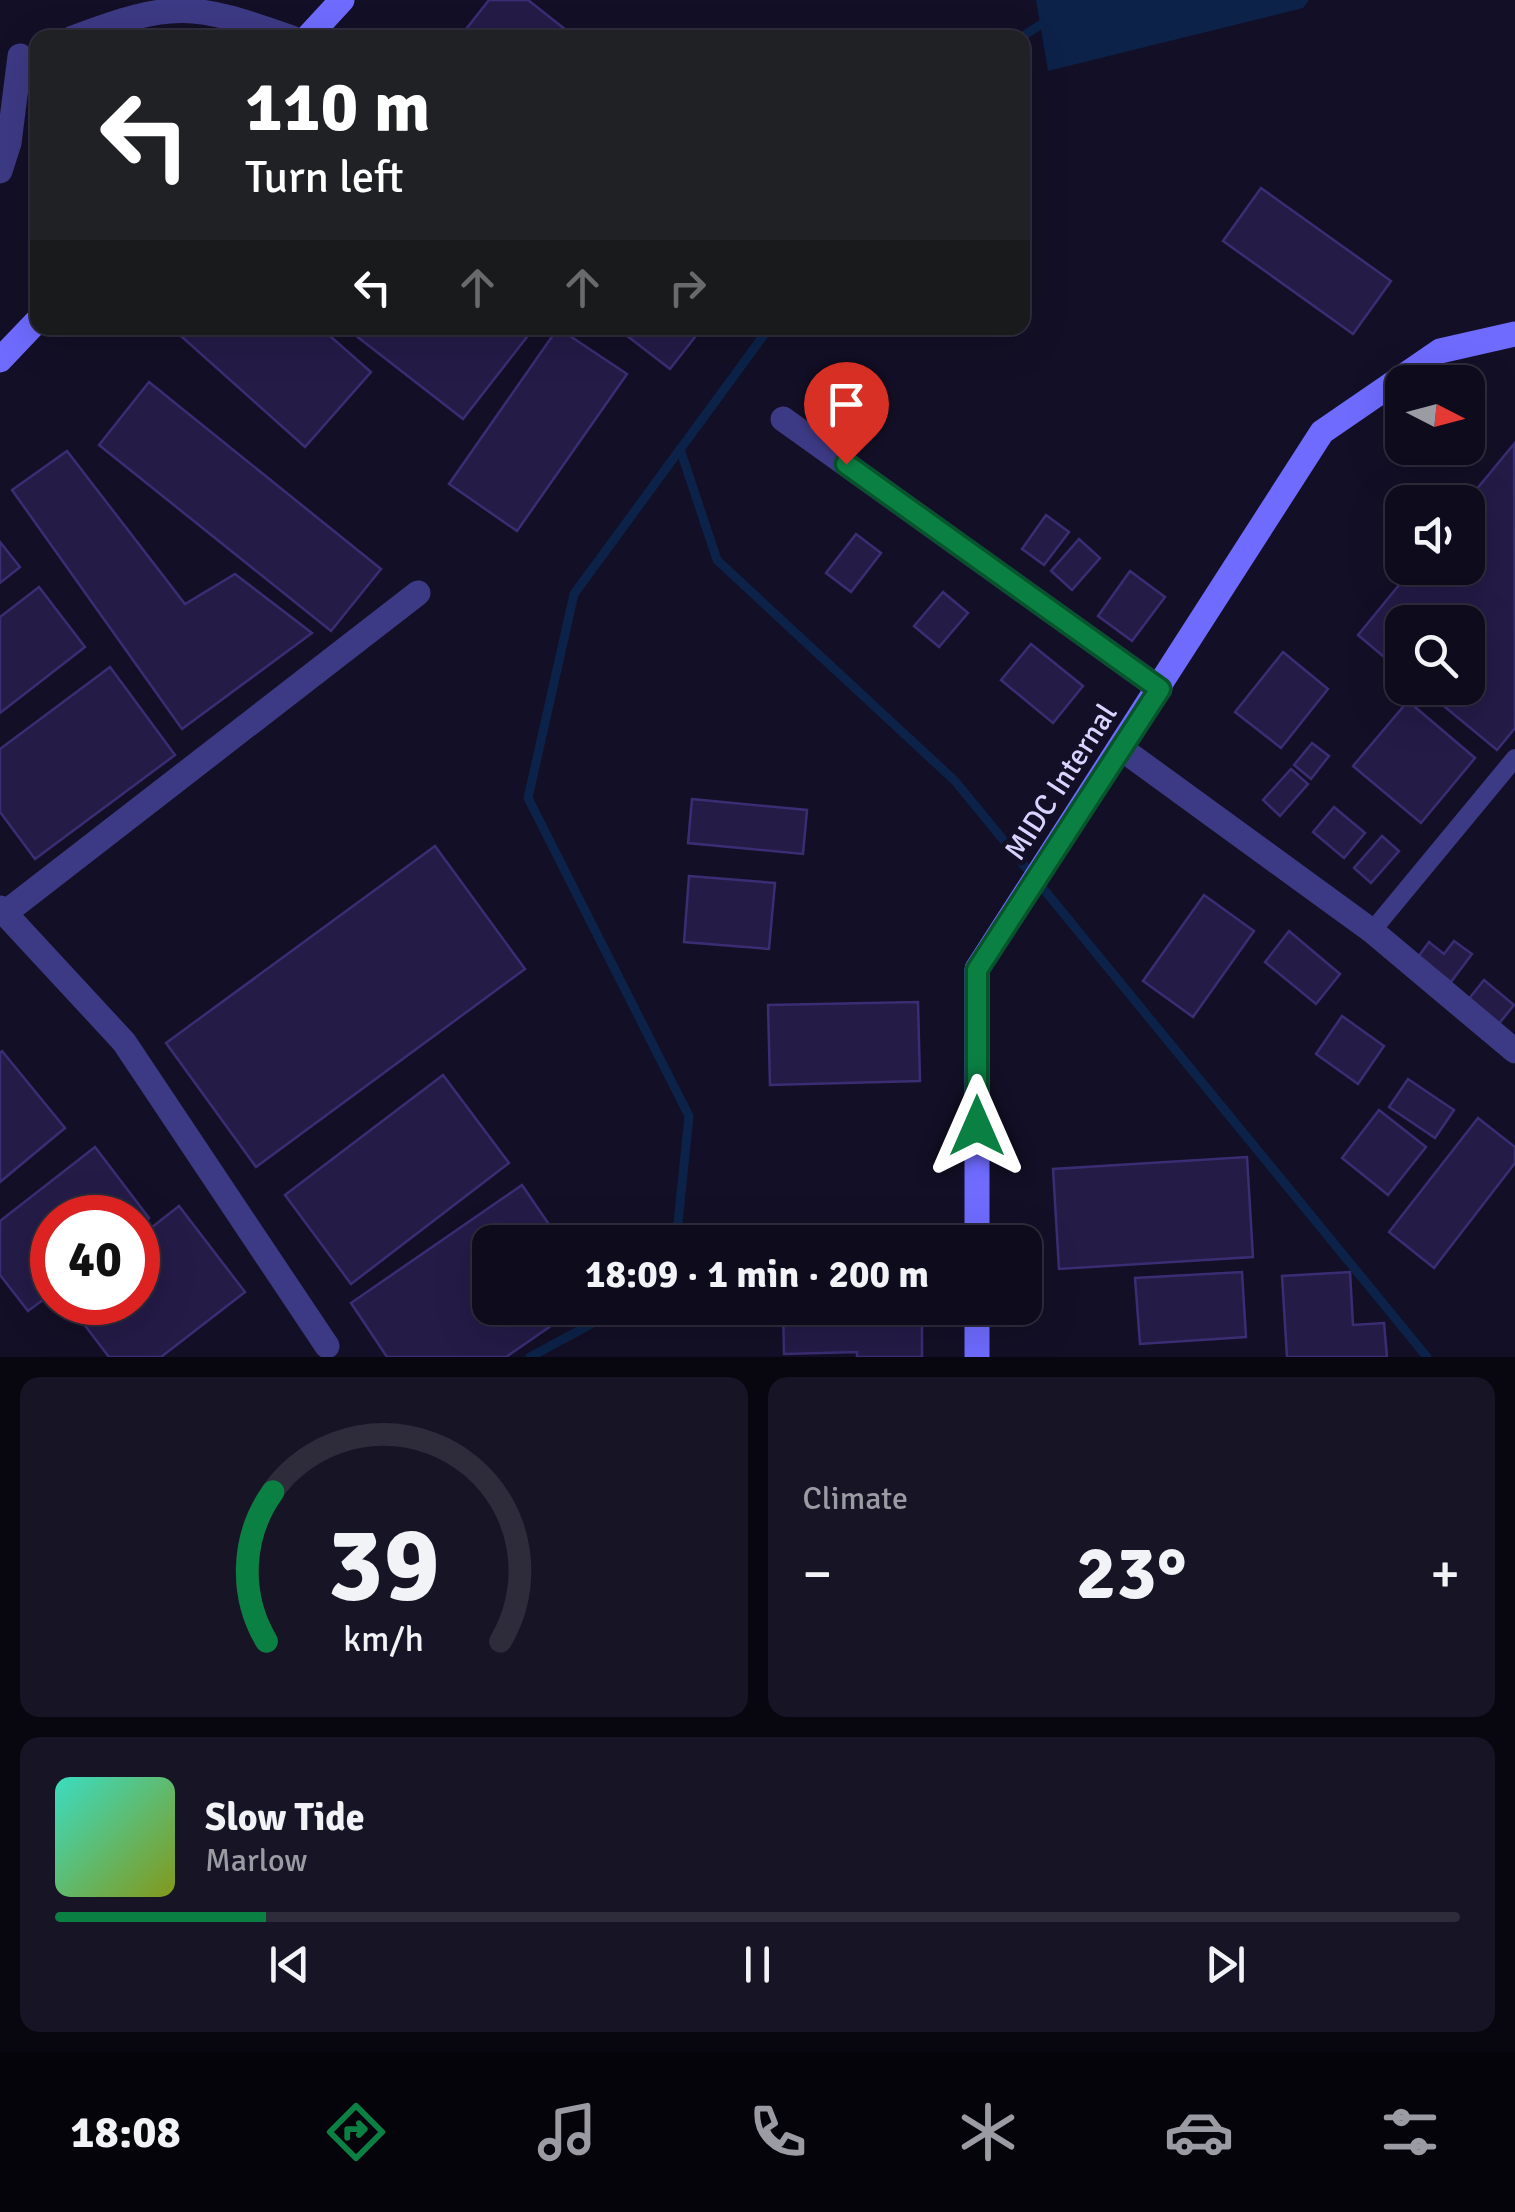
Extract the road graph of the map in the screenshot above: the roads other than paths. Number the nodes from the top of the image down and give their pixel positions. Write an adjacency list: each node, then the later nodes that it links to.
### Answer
1 (342, 0): 4 (street)
2 (92, 30): 3 (street)
3 (269, 30)
4 (314, 30)
5 (19, 56): 6 (street)
6 (0, 171)
7 (30, 328): 9 (street)
8 (1515, 334): 12 (street, MIDC Internal)
9 (0, 360)
10 (782, 419): 12 (street)
11 (418, 592): 15 (street)
12 (1160, 689): 13 (street, MIDC Internal)
13 (1122, 749): 16 (street); 18 (street, MIDC Internal)
14 (1515, 758): 16 (lane)
15 (2, 911): 20 (street)
16 (1372, 930): 17 (street)
17 (1515, 1051)
18 (977, 1225)
19 (977, 1325): 21 (street)
20 (326, 1346)
21 (977, 1357)

